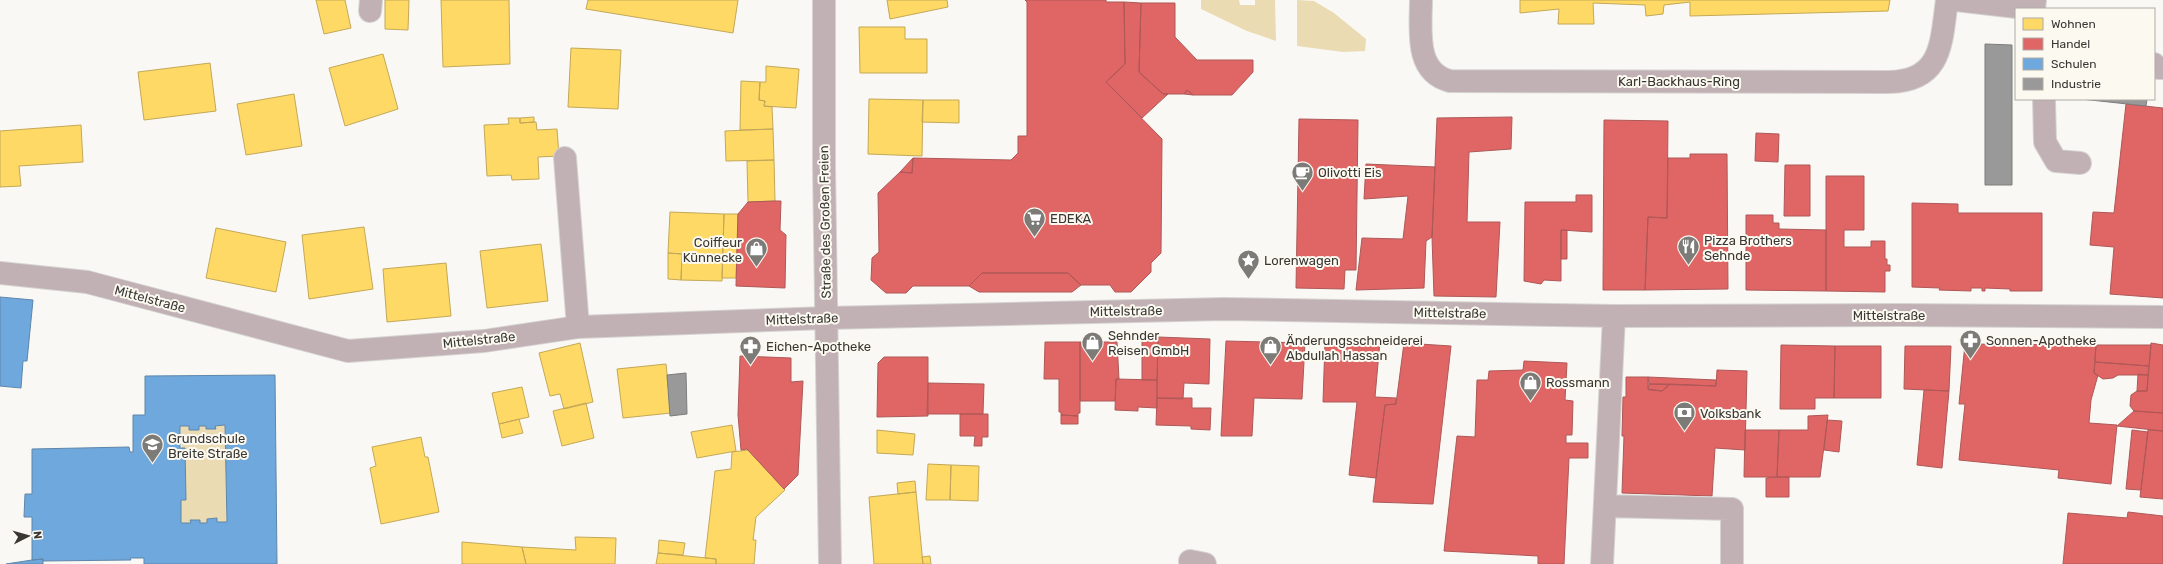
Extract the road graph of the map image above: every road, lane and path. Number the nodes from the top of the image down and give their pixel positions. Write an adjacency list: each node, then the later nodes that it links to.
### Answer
1 (824, 0): 11 (street, Straße des Großen Freien)
2 (1421, 0): 3 (street, Karl-Backhaus-Ring)
3 (1947, 0)
4 (1956, 0): 5 (street)
5 (2025, 8)
6 (2044, 100): 8 (street)
7 (565, 158): 13 (street)
8 (2080, 163)
9 (0, 273): 13 (street, Mittelstraße)
10 (1614, 316): 11 (street, Mittelstraße); 12 (street, Mittelstraße); 14 (street)
11 (826, 318): 13 (street, Mittelstraße); 15 (street, Straße des Großen Freien)
12 (2163, 318)
13 (578, 327)
14 (1605, 506): 16 (street); 17 (street)
15 (830, 564)
16 (1602, 564)
17 (1732, 564)

